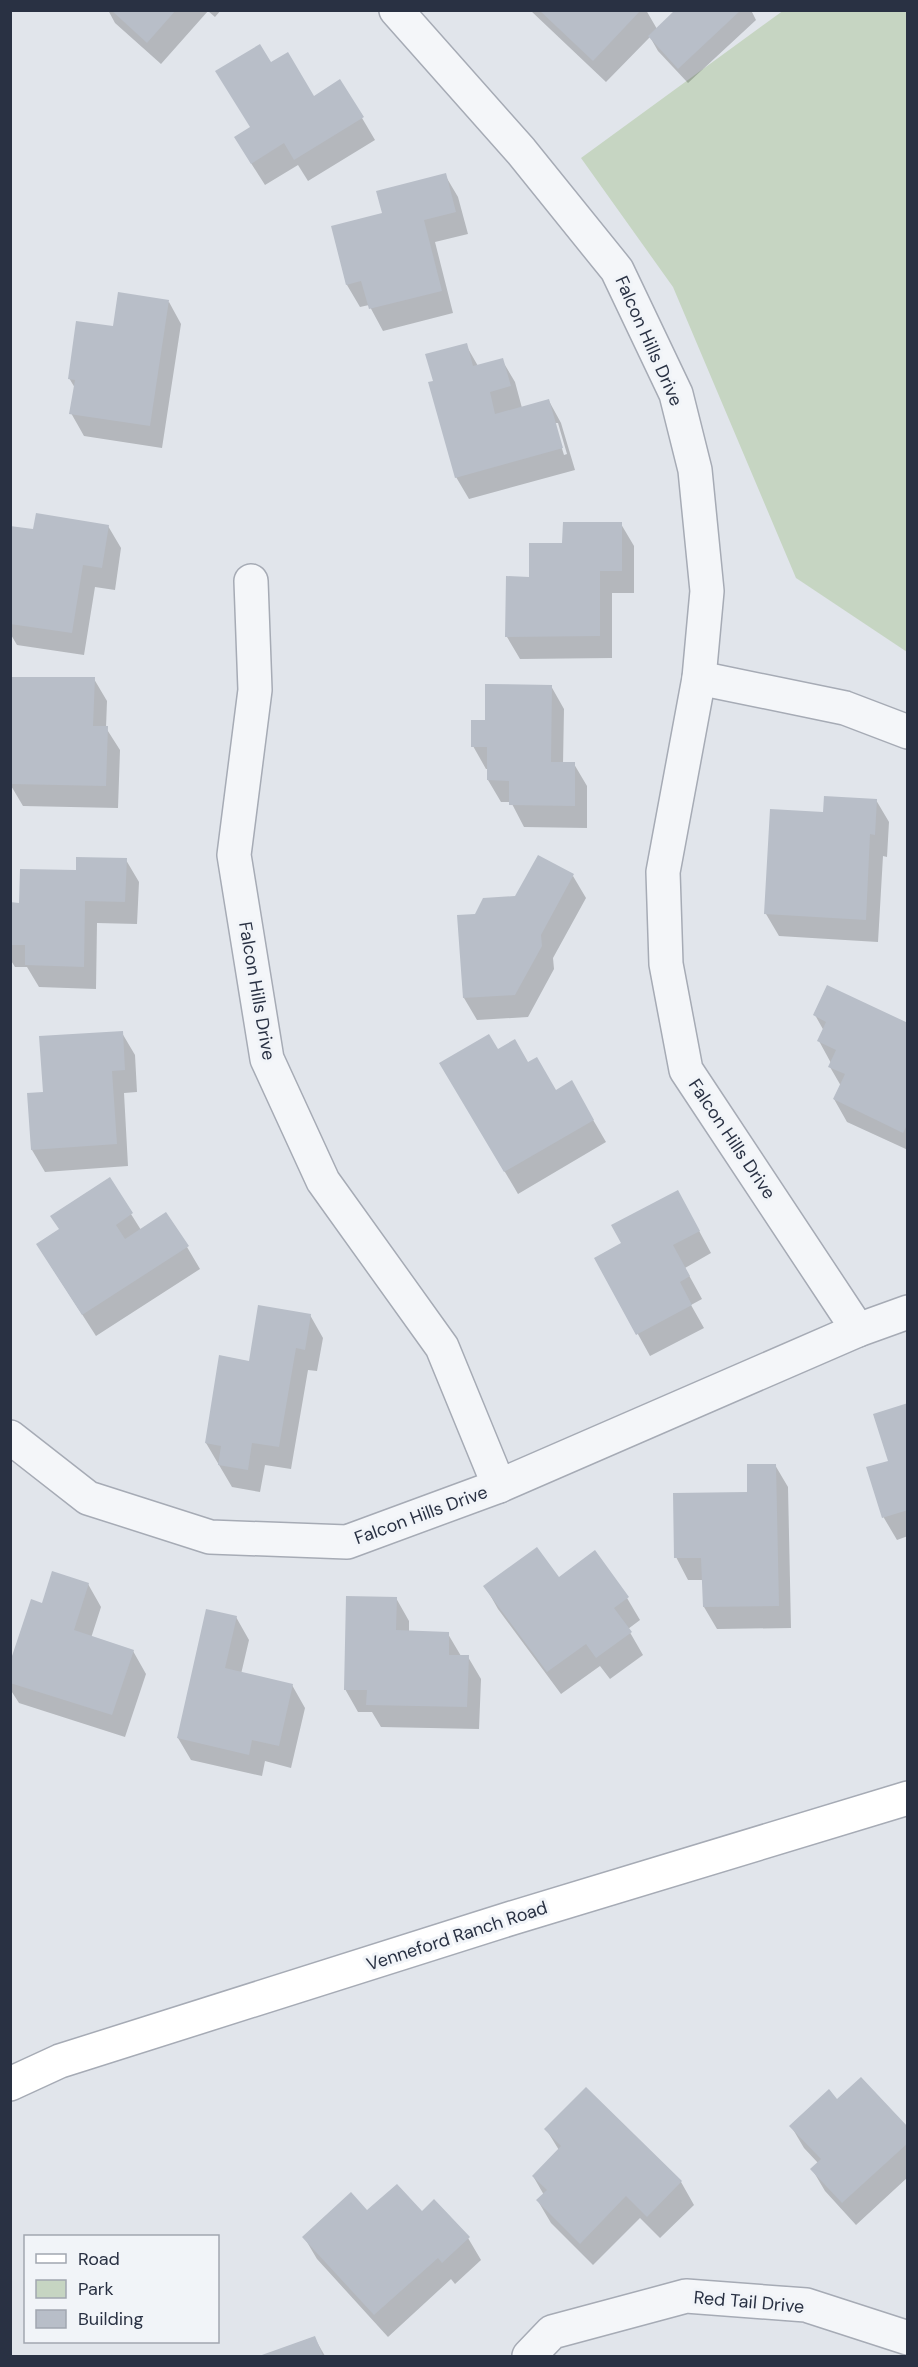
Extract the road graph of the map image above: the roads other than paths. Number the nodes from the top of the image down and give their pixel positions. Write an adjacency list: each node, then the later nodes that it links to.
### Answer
1 (396, 10): 3 (street, Falcon Hills Drive)
2 (251, 581): 8 (street, Falcon Hills Drive)
3 (699, 678): 4 (street); 6 (street, Falcon Hills Drive)
4 (908, 732)
5 (908, 1312): 6 (street, Falcon Hills Drive)
6 (858, 1329): 8 (street, Falcon Hills Drive)
7 (10, 1437): 8 (street, Falcon Hills Drive)
8 (499, 1486)
9 (908, 1798): 10 (street, Venneford Ranch Road)
10 (10, 2084)
11 (908, 2338): 12 (street, Red Tail Drive)
12 (529, 2356)

